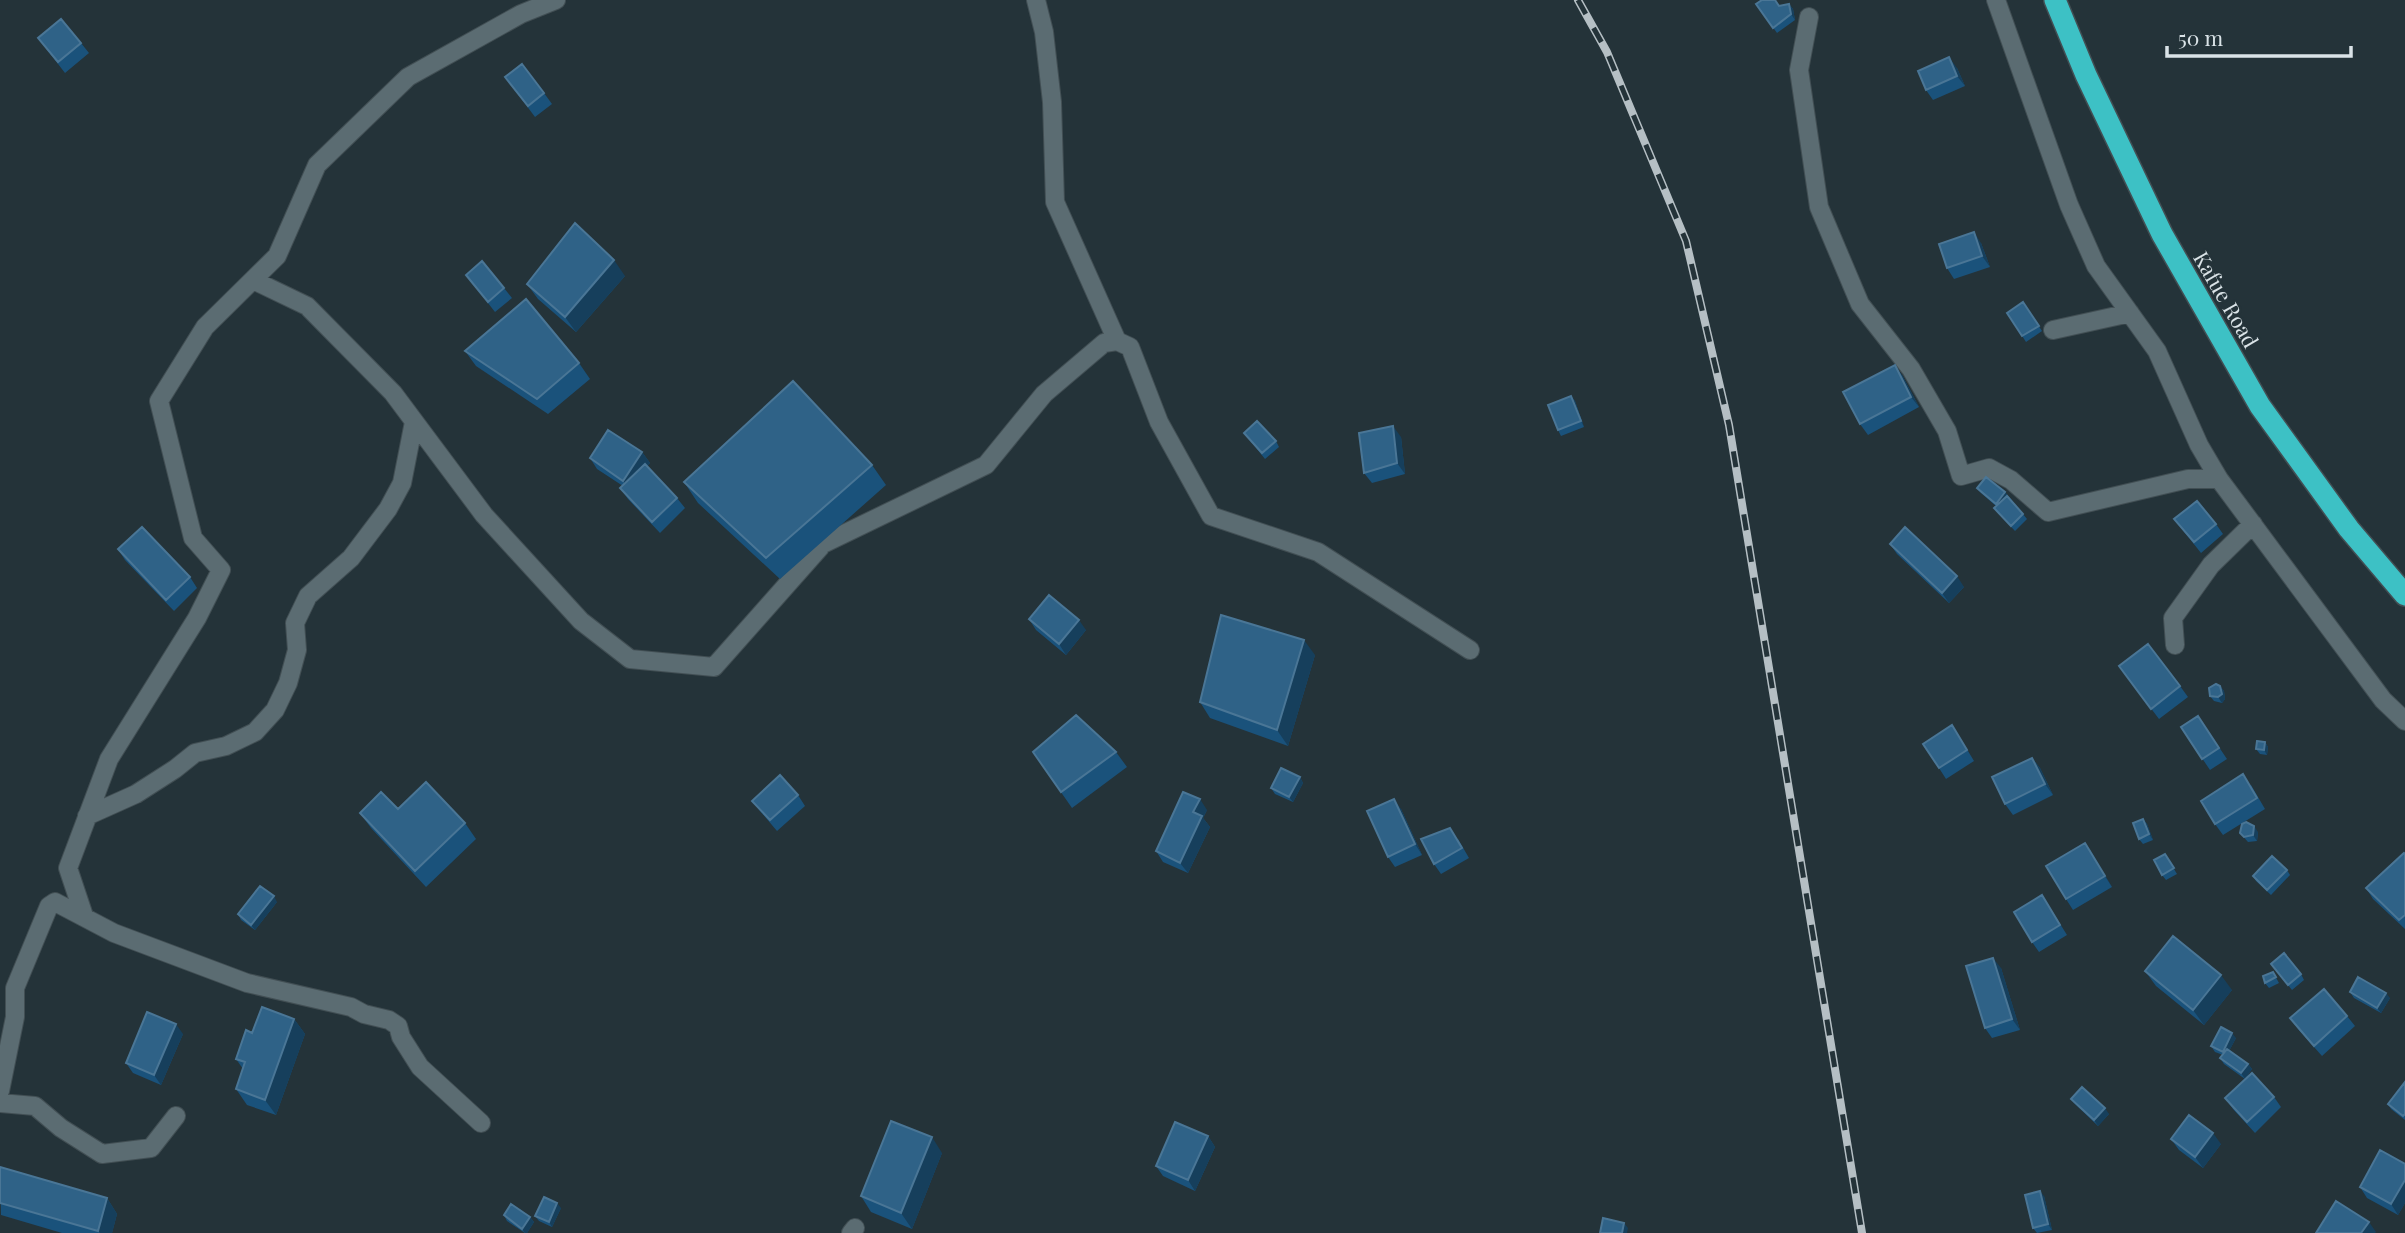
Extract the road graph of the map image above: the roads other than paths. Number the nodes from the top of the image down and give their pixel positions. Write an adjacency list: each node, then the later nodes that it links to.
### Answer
1 (555, 0): 6 (street)
2 (1036, 0): 9 (street)
3 (1996, 0): 7 (street)
4 (2055, 0): 13 (highway, Kafue Road)
5 (1809, 17): 11 (street)
6 (253, 280): 10 (street); 17 (street)
7 (2130, 313): 8 (street); 11 (street)
8 (2053, 330)
9 (1117, 341): 10 (street); 15 (street)
10 (414, 422): 17 (street)
11 (2219, 479): 12 (street)
12 (2253, 524): 14 (street); 16 (street)
13 (2405, 594)
14 (2175, 645)
15 (1470, 650)
16 (2405, 721)
17 (87, 816): 18 (street)
18 (84, 916): 19 (street); 22 (street)
19 (0, 1091)
20 (0, 1103): 21 (street)
21 (176, 1116)
22 (481, 1123)

